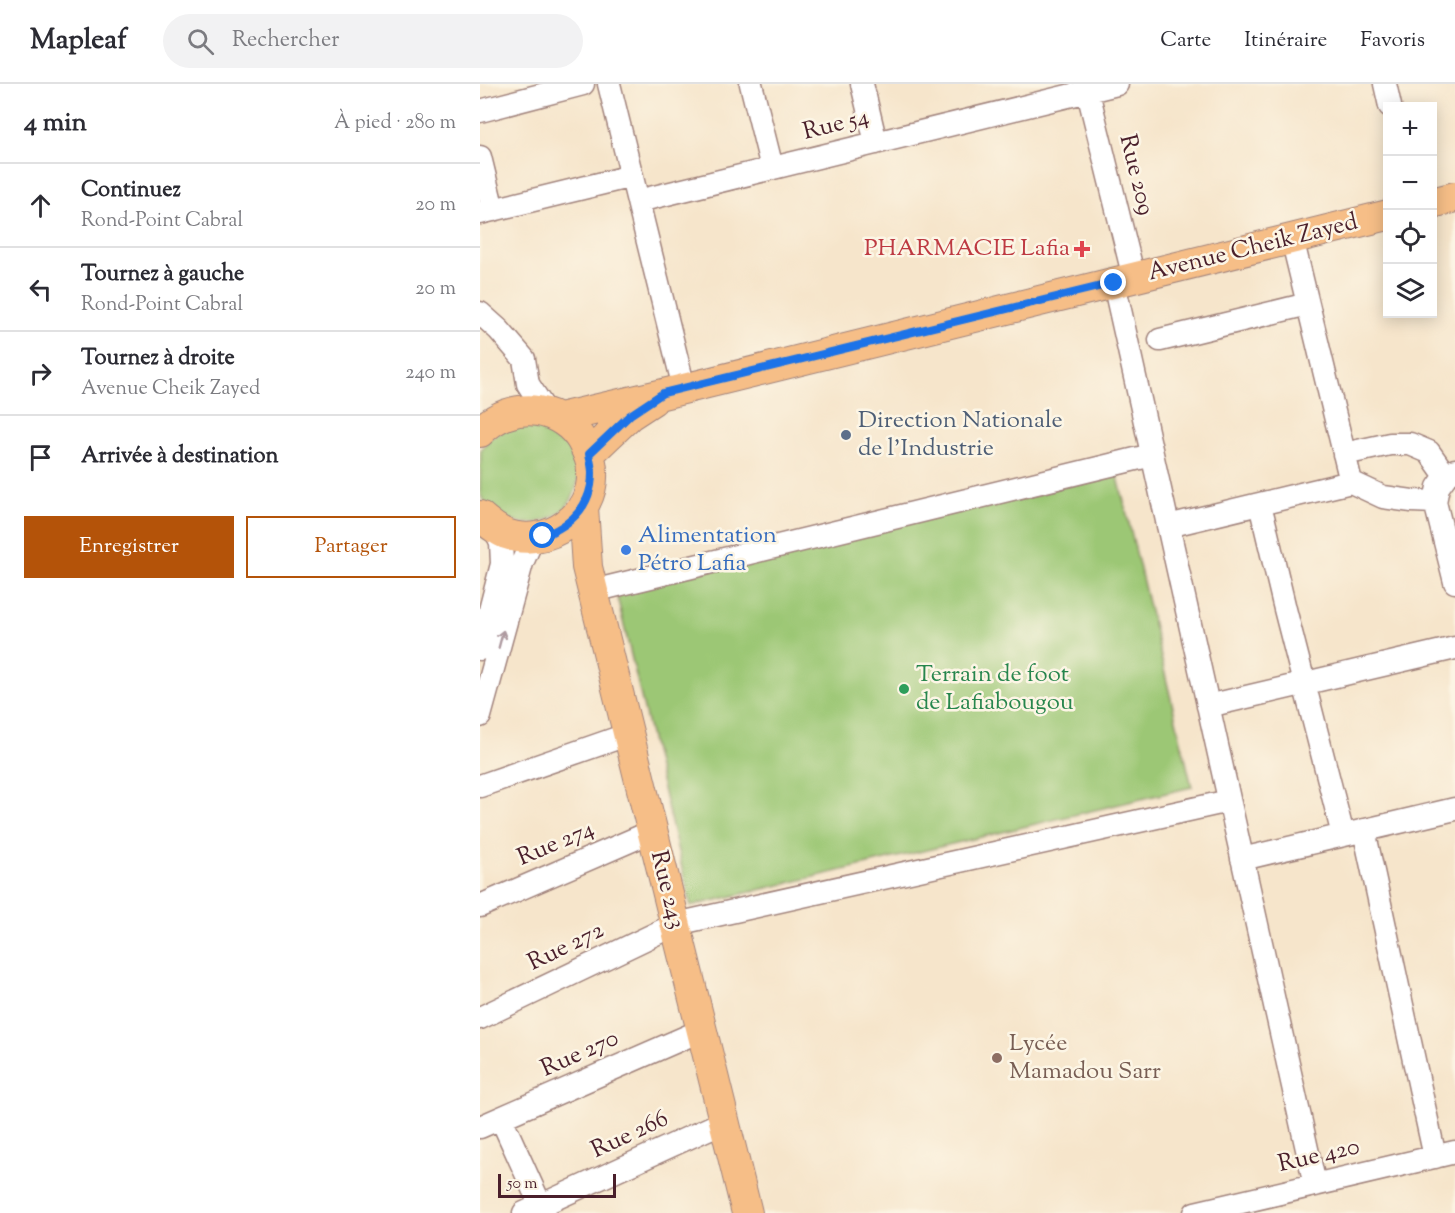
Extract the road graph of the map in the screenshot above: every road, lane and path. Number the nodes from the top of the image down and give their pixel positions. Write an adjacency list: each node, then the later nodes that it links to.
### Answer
1 (583, 84): 9 (street)
2 (609, 84): 13 (street)
3 (751, 84): 12 (street)
4 (862, 84): 10 (street)
5 (1117, 84): 7 (street, Rue 54)
6 (1385, 84): 8 (street)
7 (1087, 88): 10 (street, Rue 54); 20 (street, Rue 209)
8 (1389, 102)
9 (480, 111)
10 (876, 143): 12 (street, Rue 54)
11 (480, 157): 17 (street)
12 (772, 168): 15 (street, Rue 54)
13 (632, 176): 15 (street); 17 (street)
14 (1455, 197): 16 (main road)
15 (638, 201): 26 (street)
16 (1437, 202)
17 (487, 212)
18 (1383, 215): 19 (main road, Avenue Cheik Zayed)
19 (1292, 238): 20 (main road, Avenue Cheik Zayed); 21 (street)
20 (1124, 281): 26 (main road, Avenue Cheik Zayed); 32 (street, Rue 209)
21 (1308, 304): 24 (street); 31 (street)
22 (480, 313): 23 (street)
23 (490, 336): 25 (street)
24 (1160, 340)
25 (528, 384): 27 (street); 28 (street)
26 (674, 391): 28 (main road, Avenue Cheik Zayed); 30 (main road, Avenue Cheik Zayed)
27 (514, 411): 28 (main road, Avenue Cheik Zayed); 29 (main road)
28 (553, 415): 30 (main road)
29 (480, 432)
30 (589, 454): 37 (main road)
31 (1344, 454): 33 (street); 34 (street)
32 (1152, 455): 39 (street, Rue 209); 41 (street)
33 (1450, 473): 35 (street)
34 (1351, 482): 35 (street); 36 (street)
35 (1435, 502): 42 (street)
36 (1260, 504): 39 (street); 46 (street)
37 (583, 507): 40 (main road); 41 (main road, Rue 243)
38 (487, 522): 40 (main road); 43 (street)
39 (1168, 526): 47 (street, Rue 209)
40 (539, 537): 41 (main road); 43 (street)
41 (590, 579): 49 (main road, Rue 243)
42 (1455, 582)
43 (497, 588): 45 (street); 48 (street, one-way to 43)
44 (1455, 648): 46 (street)
45 (480, 649)
46 (1304, 683): 47 (street); 54 (street)
47 (1208, 706): 51 (street, Rue 209)
48 (480, 716)
49 (629, 734): 50 (street); 53 (main road, Rue 243)
50 (480, 786)
51 (1230, 801): 55 (street, Rue 209); 57 (street, Rue 272)
52 (1455, 808): 54 (street)
53 (653, 831): 56 (street, Rue 274); 57 (main road, Rue 243)
54 (1353, 833): 55 (street); 62 (street)
55 (1242, 859): 63 (street, Rue 209)
56 (480, 906)
57 (676, 924): 58 (street, Rue 272); 59 (main road, Rue 243)
58 (480, 1018)
59 (702, 1030): 60 (main road, Rue 243); 61 (street, Rue 270)
60 (724, 1121): 64 (street, Rue 266); 65 (main road, Rue 243)
61 (490, 1123): 64 (street)
62 (1445, 1154): 63 (street, Rue 420)
63 (1315, 1185): 66 (street, Rue 420)
64 (536, 1211)
65 (747, 1213)
66 (1195, 1213)

